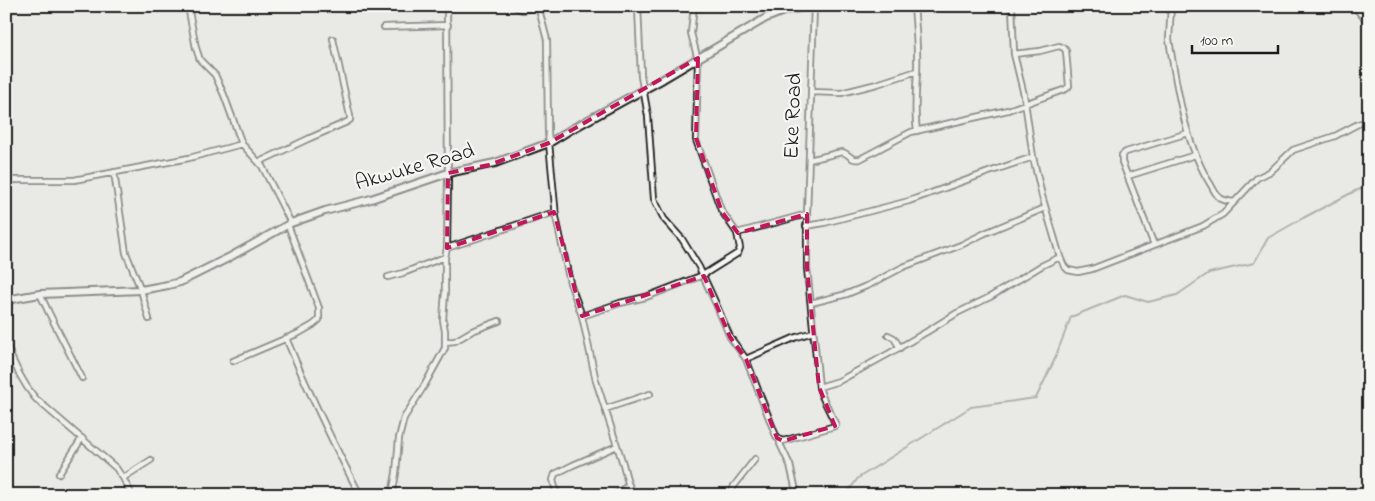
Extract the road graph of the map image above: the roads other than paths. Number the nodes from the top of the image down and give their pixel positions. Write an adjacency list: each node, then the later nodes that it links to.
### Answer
1 (188, 6): 28 (street)
2 (446, 6): 15 (street)
3 (514, 6): 12 (street)
4 (638, 6): 21 (street)
5 (694, 6): 19 (street)
6 (769, 6): 13 (street)
7 (814, 6): 13 (main road, Akwuke Road); 22 (street, Eke Road)
8 (914, 6): 20 (street)
9 (1012, 6): 18 (street)
10 (1171, 6): 26 (street)
11 (1354, 6): 14 (street)
12 (538, 7): 27 (street)
13 (772, 15): 19 (main road, Akwuke Road)
14 (1369, 24)
15 (448, 25): 16 (street); 34 (street)
16 (384, 27)
17 (333, 39): 32 (street)
18 (1014, 54): 23 (street); 23 (street)
19 (698, 58): 21 (main road, Akwuke Road); 43 (street)
20 (917, 71): 22 (street); 25 (street)
21 (643, 91): 27 (main road, Akwuke Road); 48 (street)
22 (811, 92): 31 (street, Eke Road)
23 (1025, 103): 25 (street); 30 (street)
24 (1369, 121): 37 (street)
25 (917, 131): 31 (street)
26 (1188, 133): 29 (street); 35 (street)
27 (549, 143): 34 (main road, Akwuke Road); 39 (street)
28 (242, 144): 32 (street); 33 (street)
29 (1196, 156): 35 (street); 37 (street)
30 (1033, 158): 38 (street); 42 (street)
31 (809, 160): 40 (street, Eke Road)
32 (259, 162): 41 (street)
33 (114, 172): 36 (street); 50 (street)
34 (448, 173): 41 (main road, Akwuke Road); 45 (street)
35 (1128, 176): 44 (street)
36 (6, 180)
37 (1234, 202): 44 (street)
38 (1045, 208): 47 (street); 53 (street)
39 (555, 212): 45 (street); 54 (street)
40 (806, 214): 42 (street, Eke Road); 43 (street)
41 (290, 224): 50 (main road, Akwuke Road); 59 (street)
42 (806, 226): 53 (street, Eke Road)
43 (737, 233): 48 (street)
44 (1154, 245): 47 (street)
45 (447, 248): 46 (street)
46 (446, 257): 49 (street); 60 (street)
47 (1060, 257): 62 (street)
48 (704, 276): 54 (street); 63 (street)
49 (388, 277)
50 (141, 290): 51 (main road, Akwuke Road); 55 (street)
51 (40, 294): 52 (main road, Akwuke Road); 65 (street)
52 (6, 301)
53 (811, 303): 57 (street, Eke Road)
54 (582, 316): 68 (street)
55 (149, 319)
56 (499, 321): 60 (street)
57 (813, 332): 63 (street); 66 (street, Eke Road)
58 (888, 335): 62 (street)
59 (286, 338): 64 (street); 78 (street)
60 (445, 342): 79 (street)
61 (6, 343): 69 (street)
62 (900, 348): 66 (street)
63 (746, 359): 70 (street)
64 (233, 361)
65 (82, 378)
66 (819, 387): 70 (street, Eke Road)
67 (650, 394): 68 (street)
68 (604, 409): 71 (street)
69 (82, 438): 74 (street); 75 (street)
70 (780, 440): 84 (street)
71 (617, 446): 76 (street); 80 (street)
72 (755, 459): 83 (street)
73 (151, 460): 75 (street)
74 (59, 474)
75 (123, 478): 77 (street)
76 (629, 485): 81 (street); 82 (street)
77 (132, 495)
78 (360, 495)
79 (392, 495)
80 (557, 495)
81 (614, 495)
82 (631, 495)
83 (730, 495)
84 (797, 495)

